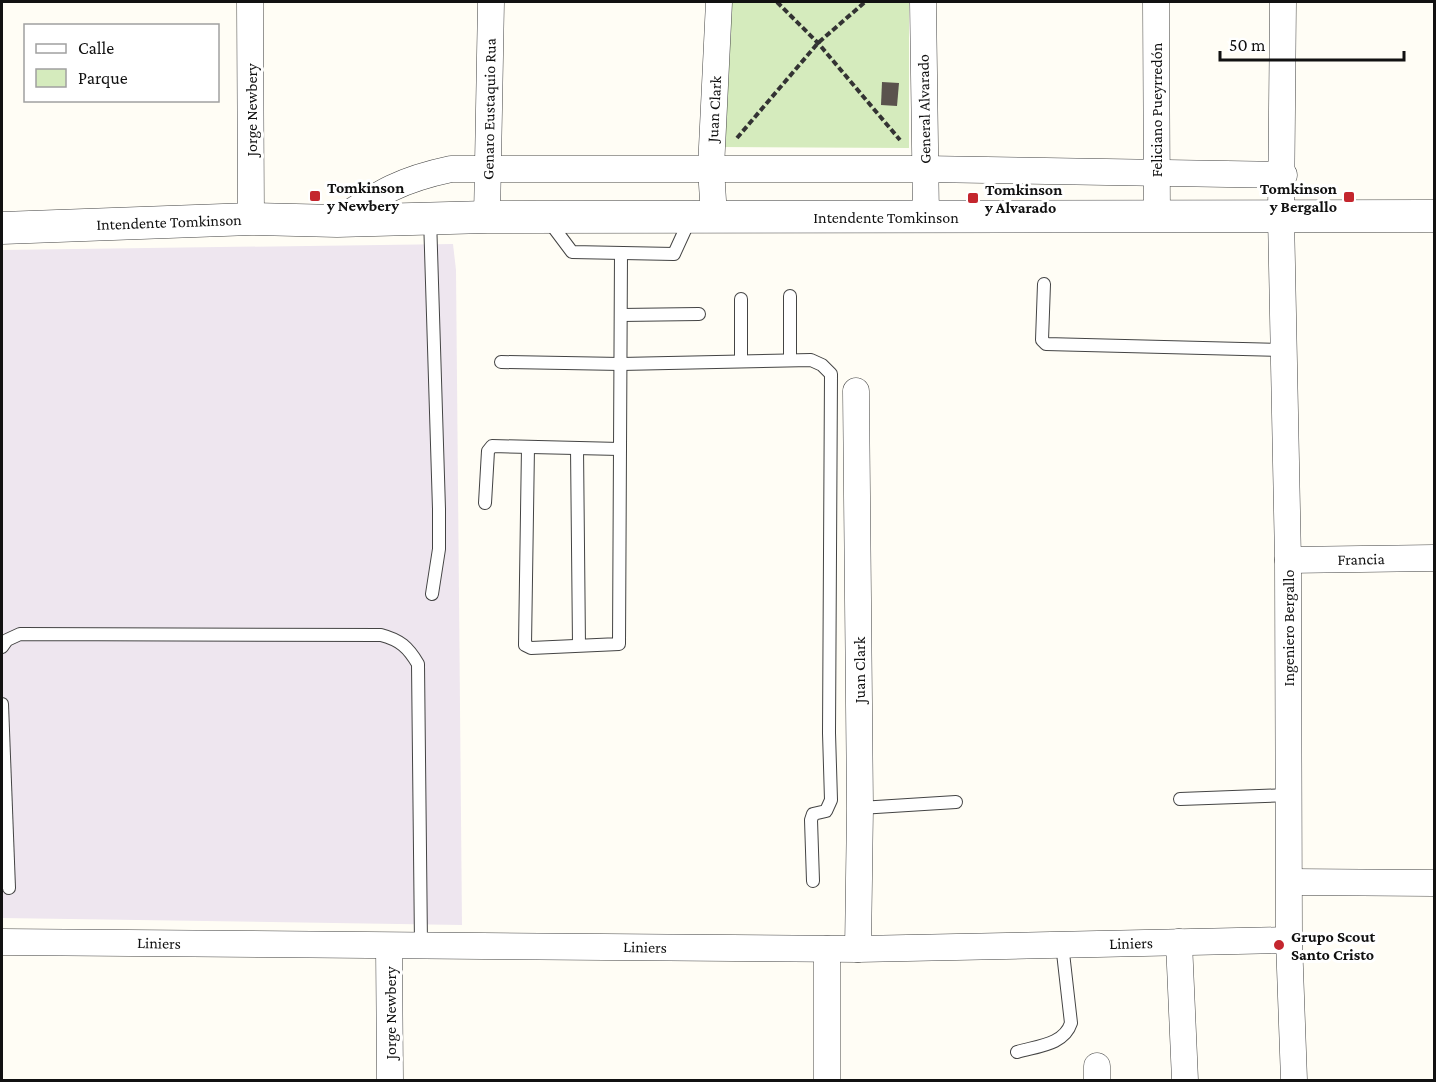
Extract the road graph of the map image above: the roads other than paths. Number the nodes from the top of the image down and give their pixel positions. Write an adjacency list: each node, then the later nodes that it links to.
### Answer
1 (250, 2): 20 (street, Jorge Newbery)
2 (491, 2): 8 (street, Genaro Eustaquio Rua)
3 (719, 2): 7 (street, Juan Clark)
4 (923, 2): 9 (street, General Alvarado)
5 (1156, 2): 10 (street, Feliciano Pueyrredón)
6 (1283, 2): 11 (street, Ingeniero Bergallo)
7 (711, 168): 8 (street); 9 (street); 16 (street, Juan Clark)
8 (489, 169): 14 (street, Genaro Eustaquio Rua); 21 (street)
9 (925, 170): 10 (street); 17 (street, General Alvarado)
10 (1155, 174): 11 (street); 19 (street, Feliciano Pueyrredón)
11 (1284, 175): 12 (street, Ingeniero Bergallo)
12 (1281, 216): 13 (street, Intendente Tomkinson); 19 (street, Intendente Tomkinson); 29 (street, Ingeniero Bergallo)
13 (1434, 216)
14 (487, 217): 15 (street, Intendente Tomkinson); 18 (street, Intendente Tomkinson)
15 (545, 217): 16 (street, Intendente Tomkinson); 23 (lane)
16 (703, 217): 17 (street, Intendente Tomkinson); 23 (lane)
17 (926, 217): 19 (street, Intendente Tomkinson)
18 (430, 218): 21 (street, Intendente Tomkinson); 41 (lane)
19 (1157, 218)
20 (252, 219): 21 (street, Intendente Tomkinson); 22 (street, Intendente Tomkinson)
21 (337, 221)
22 (2, 228)
23 (621, 253): 28 (lane)
24 (1044, 284): 29 (lane)
25 (790, 296): 30 (lane)
26 (741, 299): 31 (lane)
27 (699, 314): 28 (lane)
28 (621, 315): 33 (lane)
29 (1284, 350): 40 (street, Ingeniero Bergallo)
30 (790, 360): 31 (lane); 49 (lane)
31 (741, 361): 33 (lane)
32 (501, 362): 33 (lane)
33 (621, 364): 37 (lane)
34 (856, 391): 48 (street, Juan Clark)
35 (528, 447): 36 (lane); 38 (lane); 42 (lane)
36 (577, 448): 37 (lane); 42 (lane)
37 (620, 449): 42 (lane)
38 (485, 503)
39 (1434, 558): 40 (street, Francia)
40 (1287, 560): 45 (street, Ingeniero Bergallo)
41 (432, 594)
42 (579, 645)
43 (2, 647): 57 (lane)
44 (2, 704): 52 (lane)
45 (1289, 795): 46 (lane); 50 (street, Ingeniero Bergallo)
46 (1180, 799)
47 (956, 802): 48 (lane)
48 (860, 808): 60 (street, Juan Clark)
49 (813, 881)
50 (1290, 882): 51 (street); 53 (street, Ingeniero Bergallo)
51 (1434, 883)
52 (9, 888)
53 (1289, 940): 55 (street, Liniers); 65 (street, Ingeniero Bergallo)
54 (2, 942): 58 (street, Liniers)
55 (1179, 942): 56 (street, Liniers); 64 (street)
56 (1062, 944): 60 (street, Liniers); 61 (lane)
57 (421, 945): 58 (street, Liniers); 59 (street, Liniers)
58 (389, 946): 62 (street, Jorge Newbery)
59 (826, 949): 60 (street, Liniers); 63 (street)
60 (858, 949)
61 (1017, 1052)
62 (390, 1080)
63 (827, 1080)
64 (1185, 1080)
65 (1294, 1080)

